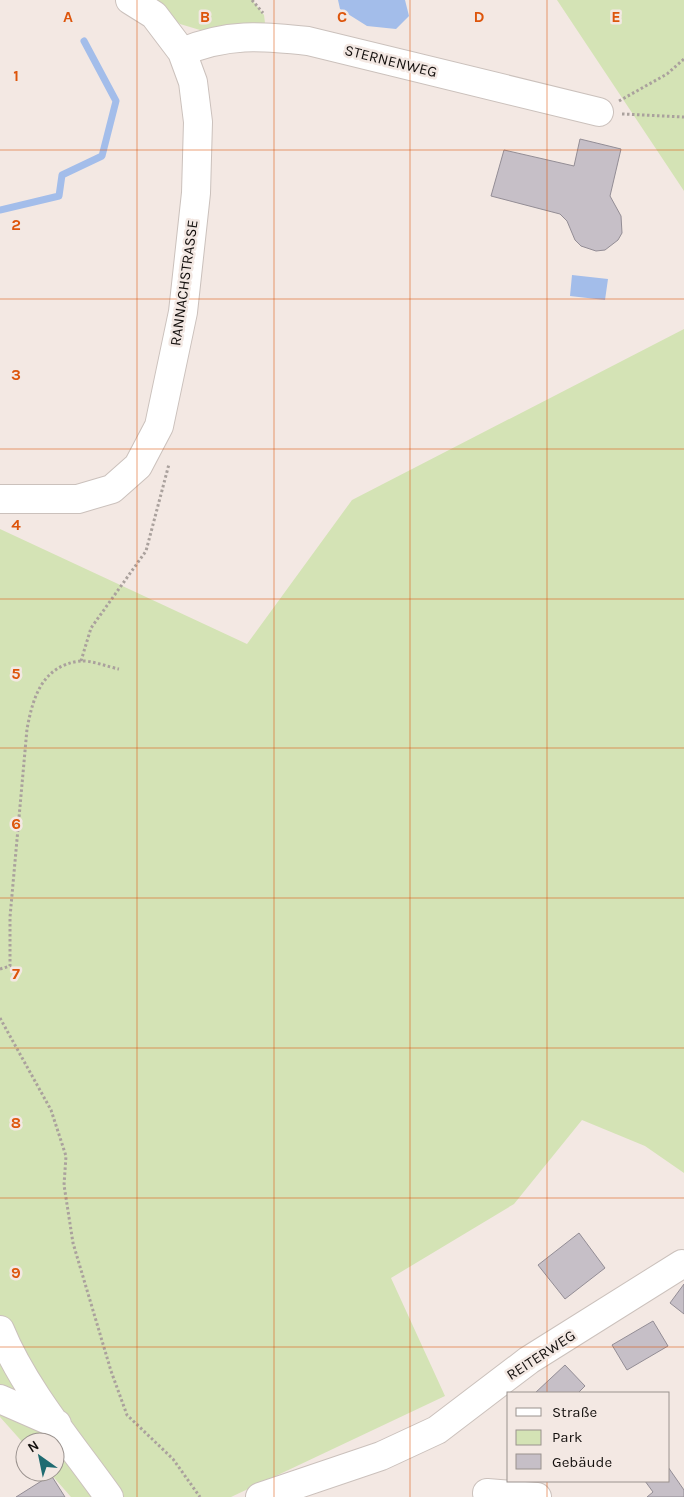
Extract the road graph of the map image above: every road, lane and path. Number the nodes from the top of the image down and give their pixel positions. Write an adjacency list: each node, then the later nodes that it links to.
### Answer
1 (130, 0): 2 (street, RANNACHSTRASSE)
2 (182, 52): 4 (street, STERNENWEG); 6 (street, RANNACHSTRASSE)
3 (684, 58): 4 (path)
4 (599, 112): 5 (path)
5 (684, 117)
6 (159, 426): 7 (street, RANNACHSTRASSE); 8 (path)
7 (0, 499)
8 (81, 661): 9 (path); 10 (path)
9 (119, 669)
10 (0, 969)
11 (0, 1018): 18 (path)
12 (682, 1264): 19 (street, REITERWEG)
13 (0, 1330): 15 (street)
14 (0, 1399): 15 (street)
15 (57, 1424): 17 (street)
16 (487, 1493): 20 (street)
17 (109, 1497)
18 (200, 1497)
19 (260, 1497)
20 (537, 1497)

